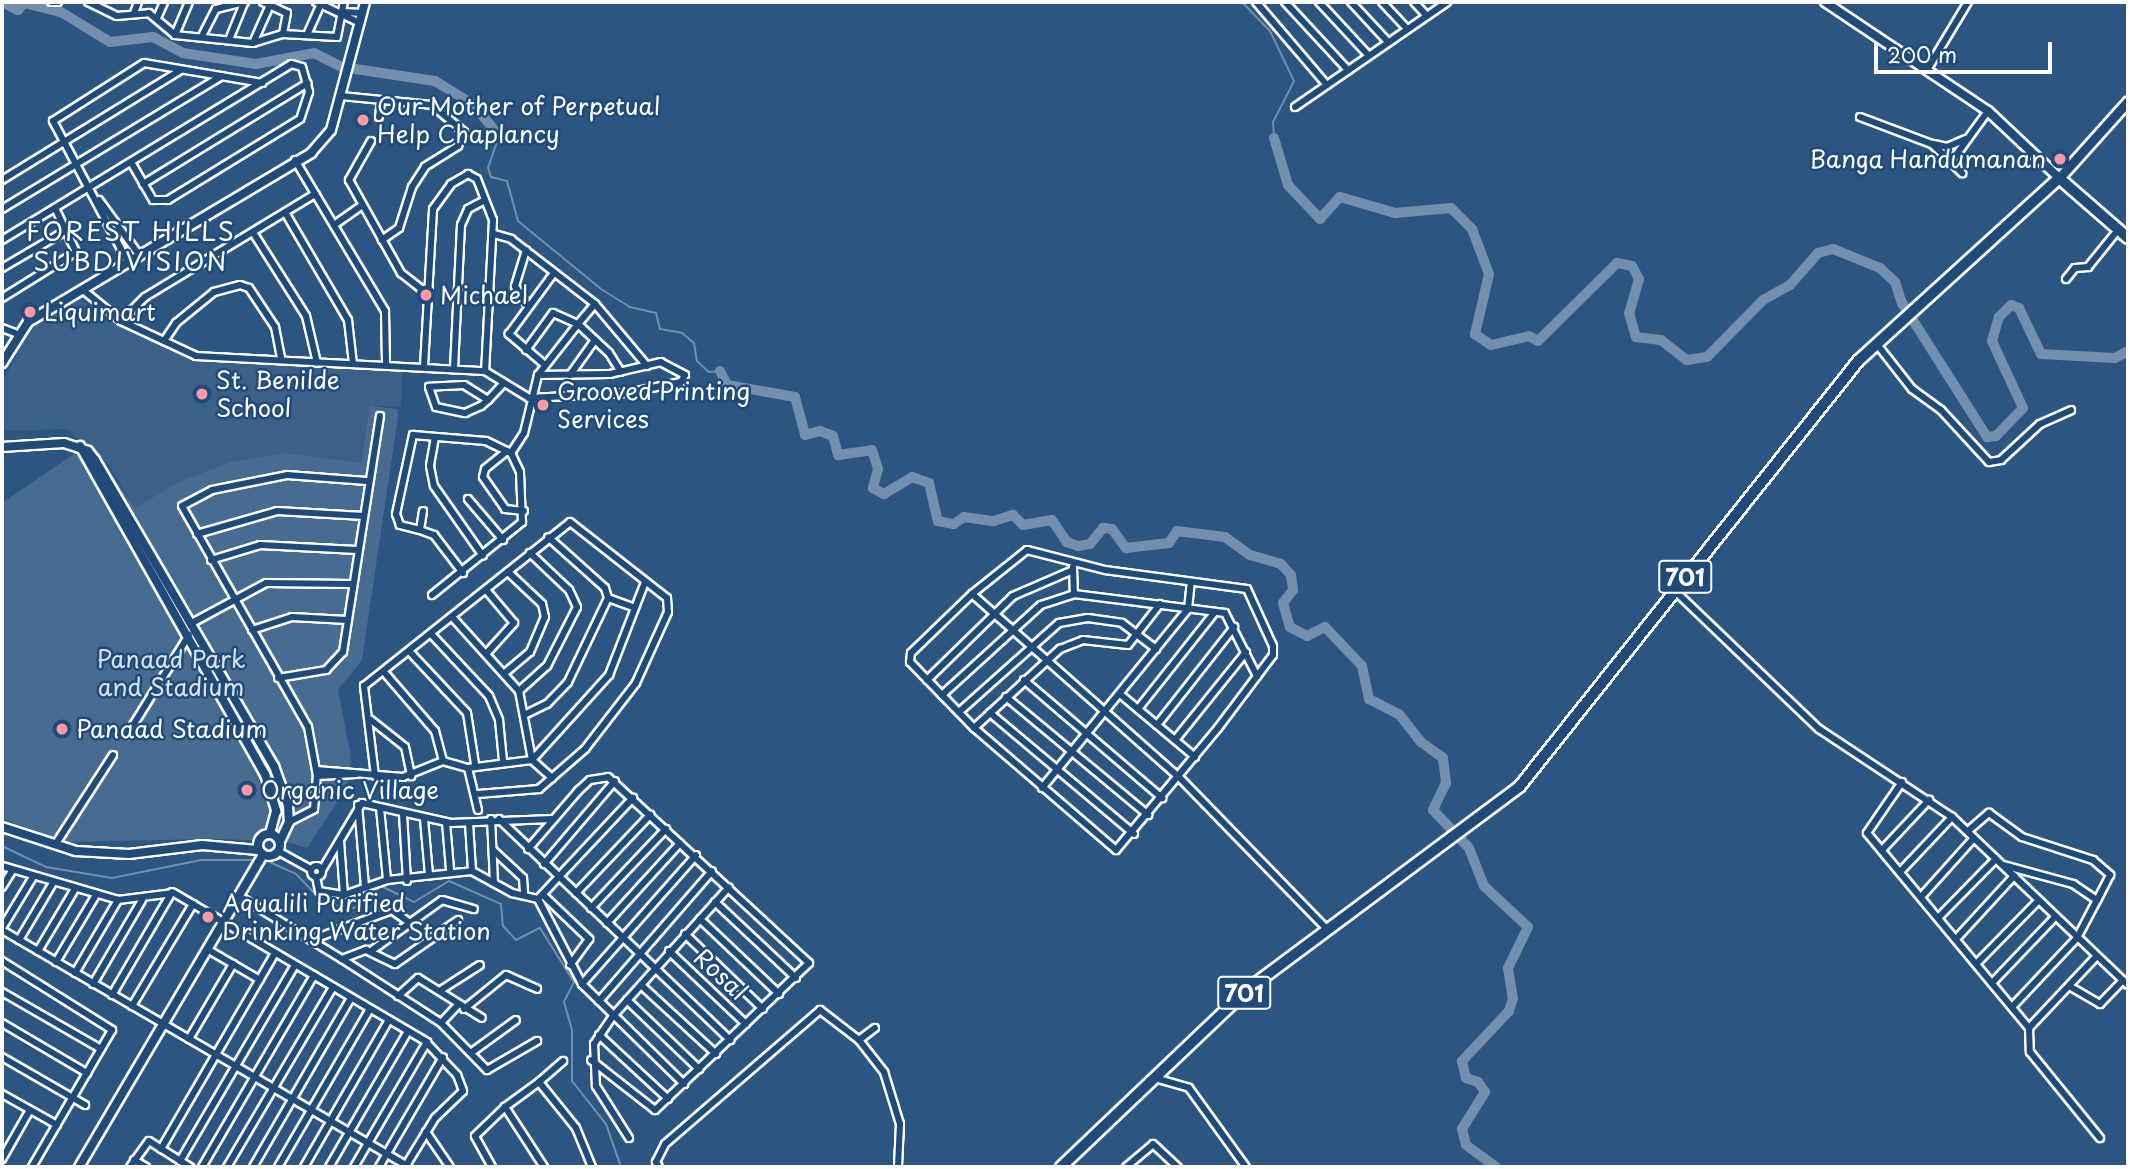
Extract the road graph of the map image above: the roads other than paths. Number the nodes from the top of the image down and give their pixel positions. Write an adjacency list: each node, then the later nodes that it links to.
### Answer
1 (88, 2): 20 (street)
2 (113, 2): 20 (street)
3 (138, 2): 22 (street)
4 (164, 2): 25 (street)
5 (189, 2): 29 (street)
6 (244, 2): 31 (street); 32 (street)
7 (344, 2): 21 (street)
8 (365, 2): 23 (street)
9 (1256, 2): 42 (street)
10 (1285, 2): 37 (street)
11 (1319, 2): 35 (street)
12 (1351, 2): 33 (street)
13 (1382, 2): 27 (street)
14 (1414, 2): 24 (street)
15 (1446, 2): 24 (street)
16 (1825, 2): 38 (street)
17 (1968, 2): 38 (street)
18 (267, 3): 28 (street); 34 (street)
19 (318, 3): 21 (street); 30 (street)
20 (109, 11): 22 (street)
21 (343, 12): 23 (street); 26 (street); 30 (street)
22 (134, 13): 25 (street)
23 (362, 13): 26 (street)
24 (1427, 16): 27 (street)
25 (158, 18): 29 (street)
26 (360, 23): 43 (street)
27 (1407, 29): 33 (street)
28 (283, 34): 30 (street); 34 (street)
29 (175, 35): 31 (street)
30 (307, 35)
31 (202, 36): 32 (street)
32 (229, 40): 34 (street)
33 (1388, 42): 35 (street)
34 (253, 43)
35 (1368, 55): 37 (street)
36 (181, 70): 39 (street); 52 (street); 52 (street)
37 (1348, 70): 42 (street)
38 (1927, 70): 47 (street)
39 (222, 76): 40 (street); 57 (street)
40 (261, 83): 41 (street); 55 (street)
41 (308, 83): 61 (street); 61 (street)
42 (1327, 85): 46 (street)
43 (341, 96): 44 (street); 54 (street)
44 (381, 100): 48 (street); 78 (street)
45 (2128, 100): 59 (main road)
46 (1295, 107)
47 (1987, 111): 50 (street); 59 (street)
48 (379, 117)
49 (1860, 117): 53 (street)
50 (1970, 136): 53 (street); 56 (street)
51 (371, 141): 65 (street)
52 (65, 142): 57 (street); 60 (street)
53 (1932, 144): 56 (street)
54 (295, 160): 63 (street); 81 (street)
55 (131, 162): 61 (street); 62 (street)
56 (1951, 162): 58 (street)
57 (77, 163): 62 (street); 67 (street)
58 (1962, 173)
59 (2059, 178): 71 (main road); 97 (main road, 701)
60 (2, 180)
61 (143, 184)
62 (92, 186): 66 (street); 69 (street)
63 (315, 194): 68 (street); 70 (street)
64 (485, 200): 74 (street); 87 (street); 107 (street)
65 (361, 206): 70 (street); 78 (street)
66 (55, 208): 72 (street); 76 (street)
67 (2, 209)
68 (286, 214): 73 (street); 102 (street)
69 (109, 215): 77 (street); 79 (street)
70 (334, 225): 103 (street)
71 (2118, 230): 75 (main road); 85 (street)
72 (65, 231): 83 (street); 88 (street)
73 (254, 234): 91 (street); 101 (street)
74 (494, 234): 80 (street); 108 (street)
75 (2128, 238)
76 (2, 240)
77 (129, 240): 79 (street); 81 (street)
78 (382, 240): 87 (street)
79 (120, 245): 82 (street)
80 (526, 250): 84 (street); 90 (street)
81 (140, 256): 82 (street)
82 (129, 264): 86 (street)
83 (2, 268)
84 (554, 273): 89 (street); 90 (street)
85 (2066, 279)
86 (83, 290): 91 (street); 94 (street)
87 (427, 293): 105 (street)
88 (2, 298)
89 (595, 304): 92 (street); 106 (street)
90 (528, 306): 98 (street)
91 (121, 321): 96 (street)
92 (579, 324): 95 (street); 98 (street); 104 (street)
93 (2, 328): 94 (street)
94 (15, 334): 100 (street)
95 (595, 340): 109 (street); 111 (street)
96 (164, 341): 99 (street); 99 (street)
97 (1876, 343): 115 (street); 142 (main road, 701)
98 (526, 349): 104 (street)
99 (281, 359): 101 (street)
100 (2, 363)
101 (317, 363): 102 (street)
102 (353, 364): 103 (street)
103 (386, 365): 105 (street)
104 (545, 365): 110 (street)
105 (424, 366): 107 (street)
106 (647, 366): 109 (street); 113 (street)
107 (454, 368): 108 (street)
108 (485, 371): 112 (street)
109 (621, 373): 111 (street)
110 (538, 375): 111 (street); 113 (street)
111 (570, 375)
112 (503, 384): 113 (street); 114 (street)
113 (529, 398): 120 (street)
114 (488, 400): 114 (street)
115 (2071, 410)
116 (380, 416): 121 (street)
117 (435, 437): 120 (street); 126 (street); 132 (street)
118 (80, 446): 119 (street); 157 (street); 157 (street)
119 (2, 447)
120 (509, 452): 124 (street); 124 (street)
121 (367, 481): 125 (street); 127 (street)
122 (468, 499): 129 (street)
123 (423, 511): 126 (street)
124 (524, 511): 129 (street)
125 (364, 516): 127 (street); 130 (street)
126 (420, 530): 137 (street)
127 (197, 534): 134 (street)
128 (548, 537): 131 (street); 138 (street); 147 (street)
129 (503, 540): 132 (street)
130 (358, 550): 134 (street); 140 (street)
131 (530, 553): 136 (street); 173 (street)
132 (484, 556): 137 (street)
133 (1072, 559): 135 (street); 139 (street); 144 (street)
134 (211, 560): 146 (street)
135 (1073, 569): 145 (street); 152 (street)
136 (508, 572): 141 (street); 167 (street)
137 (463, 573): 143 (street)
138 (645, 582): 149 (street); 200 (street)
139 (1191, 582): 150 (street); 169 (street)
140 (351, 584): 146 (street); 154 (street)
141 (487, 591): 153 (street); 165 (street)
142 (1675, 591): 202 (street); 285 (main road, 701)
143 (432, 594)
144 (972, 594): 152 (street); 171 (street)
145 (1074, 594): 148 (street); 158 (street)
146 (230, 598): 156 (street); 157 (street)
147 (608, 598): 149 (street); 181 (street)
148 (1160, 604): 150 (street); 159 (street)
149 (633, 607): 191 (street)
150 (1188, 609): 151 (street); 162 (street)
151 (1215, 612): 155 (street); 177 (street)
152 (992, 616): 158 (street); 171 (street)
153 (453, 618): 160 (street); 165 (street)
154 (347, 620): 156 (street); 170 (street)
155 (1234, 627): 164 (street); 183 (street)
156 (252, 630): 170 (street)
157 (190, 631): 186 (street); 219 (street); 225 (street)
158 (1009, 631): 161 (street); 175 (street)
159 (1138, 634): 161 (street); 162 (street); 166 (street)
160 (432, 635): 163 (street); 193 (street)
161 (1027, 647): 166 (street); 178 (street)
162 (1156, 649): 174 (street)
163 (410, 652): 168 (street); 194 (street)
164 (1246, 652): 169 (street); 187 (street)
165 (486, 654): 167 (street)
166 (1043, 661): 172 (street); 180 (street)
167 (506, 671): 173 (street)
168 (384, 673): 182 (street); 192 (street)
169 (1257, 676): 190 (street)
170 (278, 678): 196 (street)
171 (927, 680): 175 (street)
172 (1024, 680): 176 (street); 185 (street)
173 (519, 691): 181 (street)
174 (1121, 694): 177 (street); 180 (street)
175 (942, 695): 178 (street)
176 (1006, 697): 179 (street); 188 (street)
177 (1138, 709): 183 (street)
178 (959, 712): 184 (street)
179 (990, 713): 184 (street); 195 (street)
180 (1105, 714): 185 (street); 199 (street)
181 (524, 715): 191 (street)
182 (371, 720): 197 (street); 198 (street)
183 (1157, 725): 187 (street)
184 (974, 728): 203 (street)
185 (1087, 734): 188 (street); 206 (street)
186 (127, 735)
187 (1175, 740): 190 (street)
188 (1071, 752): 195 (street); 213 (street)
189 (113, 755): 231 (street)
190 (1195, 757): 199 (street)
191 (531, 760): 193 (street); 200 (street)
192 (443, 761): 194 (street); 198 (street)
193 (503, 761): 194 (street)
194 (471, 766): 204 (street)
195 (1056, 770): 203 (street); 226 (street)
196 (316, 773): 197 (street); 219 (street)
197 (375, 776): 198 (street)
198 (411, 776)
199 (1179, 777): 206 (street); 285 (street)
200 (552, 778): 204 (street)
201 (615, 781): 205 (street); 218 (street); 239 (street)
202 (1902, 782): 207 (street); 234 (street)
203 (1042, 788): 226 (street)
204 (478, 794): 210 (street)
205 (633, 798): 212 (street); 254 (street)
206 (1162, 798): 213 (street)
207 (1929, 800): 214 (street); 234 (street)
208 (358, 804): 209 (street); 229 (street); 258 (street)
209 (380, 807): 211 (street); 253 (street)
210 (478, 810)
211 (403, 814): 215 (street); 255 (street)
212 (650, 815): 223 (street); 264 (street)
213 (1148, 815): 226 (street)
214 (1952, 817): 224 (street); 248 (street)
215 (425, 819): 220 (street); 249 (street)
216 (491, 819): 217 (street); 221 (street); 233 (street)
217 (499, 819): 218 (street); 232 (street)
218 (552, 819): 232 (street)
219 (289, 822): 228 (street)
220 (446, 822): 221 (street); 244 (street)
221 (469, 823): 246 (street)
222 (2, 827): 231 (street)
223 (666, 829): 230 (street); 276 (street)
224 (1968, 831): 227 (street); 273 (street)
225 (270, 833): 228 (street); 236 (street)
226 (1134, 834)
227 (1974, 838): 238 (street); 269 (street)
228 (279, 841): 235 (street)
229 (340, 841): 243 (street); 265 (street)
230 (680, 843): 237 (street); 284 (street)
231 (54, 847): 236 (street)
232 (528, 849): 239 (street)
233 (493, 850): 257 (street); 263 (street)
234 (1882, 850): 248 (street)
235 (278, 851): 236 (street); 242 (street)
236 (260, 852): 267 (street)
237 (696, 855): 247 (street); 289 (street)
238 (1996, 859): 240 (street); 279 (street)
239 (544, 863): 254 (street)
240 (2003, 865): 250 (street); 273 (street)
241 (2, 866): 245 (street)
242 (311, 869): 243 (street); 252 (street)
243 (322, 870): 252 (street)
244 (450, 870): 246 (street); 249 (street)
245 (12, 871): 251 (street); 259 (street)
246 (472, 871): 257 (street)
247 (712, 871): 260 (street); 298 (street)
248 (1900, 872): 269 (street)
249 (429, 875): 255 (street)
250 (2014, 876): 272 (street); 290 (street)
251 (33, 877): 256 (street); 286 (street)
252 (316, 877): 265 (street)
253 (387, 880): 255 (street); 258 (street)
254 (560, 880): 264 (street); 268 (street)
255 (407, 881)
256 (53, 883): 261 (street); 291 (street)
257 (494, 883): 263 (street)
258 (365, 886): 265 (street)
259 (2, 887)
260 (729, 887): 274 (street); 311 (street)
261 (75, 889): 266 (street); 294 (street)
262 (172, 892): 271 (street); 275 (street); 324 (street)
263 (524, 893): 268 (street)
264 (576, 893): 276 (street)
265 (344, 894)
266 (96, 895): 270 (street); 302 (street)
267 (239, 896): 282 (street); 292 (street)
268 (540, 897): 307 (street); 307 (street)
269 (1921, 897): 279 (street)
270 (118, 900): 271 (street); 309 (street)
271 (142, 900): 315 (street)
272 (2039, 900): 278 (street); 303 (street)
273 (2097, 900): 288 (street)
274 (715, 902): 280 (street); 311 (street)
275 (193, 904): 282 (street); 329 (street)
276 (592, 908): 284 (street)
277 (474, 909): 283 (street)
278 (2055, 917): 288 (street); 313 (street)
279 (1939, 918): 290 (street)
280 (700, 919): 287 (street); 323 (street)
281 (458, 920): 295 (street)
282 (223, 921): 293 (street); 297 (street)
283 (410, 923): 292 (street); 295 (street)
284 (607, 923): 289 (street)
285 (1325, 927): 363 (main road, 701)
286 (2, 929): 291 (street)
287 (685, 934): 296 (street); 333 (street)
288 (2077, 938): 299 (street); 331 (street)
289 (624, 939): 298 (street); 316 (street)
290 (1956, 939): 303 (street)
291 (19, 940): 294 (street)
292 (311, 940): 300 (street)
293 (207, 948): 304 (street); 340 (street)
294 (38, 951): 302 (street)
295 (371, 951): 300 (street)
296 (669, 951): 308 (street); 341 (street, Rosal)
297 (275, 953): 305 (street); 312 (street)
298 (640, 953): 308 (street); 328 (street)
299 (2096, 957): 314 (street); 319 (street)
300 (342, 959): 325 (street)
301 (2, 961): 351 (street)
302 (56, 962): 309 (street)
303 (1977, 963): 313 (street)
304 (233, 964): 312 (street); 346 (street)
305 (295, 965): 310 (street); 359 (street)
306 (480, 965): 321 (street)
307 (570, 965): 316 (street)
308 (656, 968): 317 (street); 347 (street)
309 (75, 973): 315 (street)
310 (314, 975): 318 (street); 362 (street)
311 (796, 978): 323 (street)
312 (260, 980): 354 (street)
313 (1992, 983): 331 (street)
314 (2126, 983): 319 (street)
315 (93, 984): 324 (street)
316 (583, 984): 328 (street)
317 (641, 985): 327 (street); 353 (street)
318 (333, 986): 326 (street); 366 (street)
319 (2069, 986): 343 (street)
320 (537, 989): 330 (street)
321 (441, 990): 325 (street); 330 (street)
322 (2, 992): 351 (street)
323 (779, 993): 333 (street)
324 (112, 995): 329 (street)
325 (398, 996): 339 (street)
326 (351, 998): 332 (street); 369 (street)
327 (627, 1000): 334 (street); 360 (street)
328 (599, 1001): 334 (street)
329 (132, 1006): 340 (street)
330 (462, 1006): 335 (street); 339 (street)
331 (2012, 1007): 343 (street)
332 (370, 1009): 336 (street); 374 (street)
333 (763, 1009): 341 (street)
334 (612, 1016): 345 (street); 365 (street)
335 (482, 1018)
336 (389, 1020): 344 (street); 375 (street)
337 (516, 1020): 352 (street)
338 (2, 1023): 361 (street)
339 (441, 1023): 352 (street)
340 (163, 1024): 346 (street); 389 (street)
341 (746, 1024): 347 (street)
342 (875, 1028): 348 (street)
343 (2029, 1028): 380 (street)
344 (408, 1031): 350 (street); 377 (street)
345 (599, 1035): 357 (street); 370 (street)
346 (189, 1039): 354 (street)
347 (730, 1040): 353 (street)
348 (859, 1040): 406 (street); 407 (street)
349 (537, 1041): 352 (street)
350 (427, 1042): 356 (street); 381 (street)
351 (101, 1049): 361 (street)
352 (472, 1052)
353 (716, 1054): 360 (street)
354 (216, 1055): 359 (street); 382 (street)
355 (2, 1057): 368 (street)
356 (443, 1057): 378 (street); 383 (street)
357 (592, 1060): 370 (street); 379 (street)
358 (563, 1061): 364 (street)
359 (236, 1066): 362 (street); 386 (street)
360 (699, 1069): 365 (street)
361 (87, 1073): 368 (street)
362 (255, 1077): 366 (street); 393 (street)
363 (1154, 1077): 408 (main road, 701); 410 (street)
364 (539, 1082): 372 (street); 405 (street)
365 (684, 1084): 370 (street)
366 (273, 1089): 369 (street); 394 (street)
367 (2, 1095): 373 (street)
368 (72, 1098): 371 (street); 376 (street)
369 (292, 1099): 374 (street); 395 (street)
370 (668, 1099)
371 (85, 1105)
372 (505, 1107): 403 (street); 404 (street)
373 (30, 1110): 376 (street); 384 (street)
374 (311, 1110): 375 (street); 396 (street)
375 (330, 1121): 377 (street); 397 (street)
376 (57, 1125): 388 (street)
377 (350, 1132): 381 (street); 398 (street)
378 (426, 1132): 401 (street); 402 (street)
379 (629, 1138)
380 (2100, 1139)
381 (368, 1143): 383 (street); 399 (street)
382 (162, 1149): 385 (street); 386 (street)
383 (386, 1154): 400 (street); 401 (street)
384 (2, 1159)
385 (134, 1160): 390 (street); 391 (street)
386 (180, 1161): 392 (street)
387 (1130, 1166): 409 (street)
388 (33, 1167)
389 (79, 1167)
390 (130, 1167)
391 (146, 1167)
392 (190, 1167)
393 (202, 1167)
394 (227, 1167)
395 (253, 1167)
396 (278, 1167)
397 (304, 1167)
398 (329, 1167)
399 (354, 1167)
400 (379, 1167)
401 (407, 1167)
402 (450, 1167)
403 (492, 1167)
404 (544, 1167)
405 (592, 1167)
406 (659, 1167)
407 (898, 1167)
408 (1060, 1167)
409 (1178, 1167)
410 (1247, 1167)

